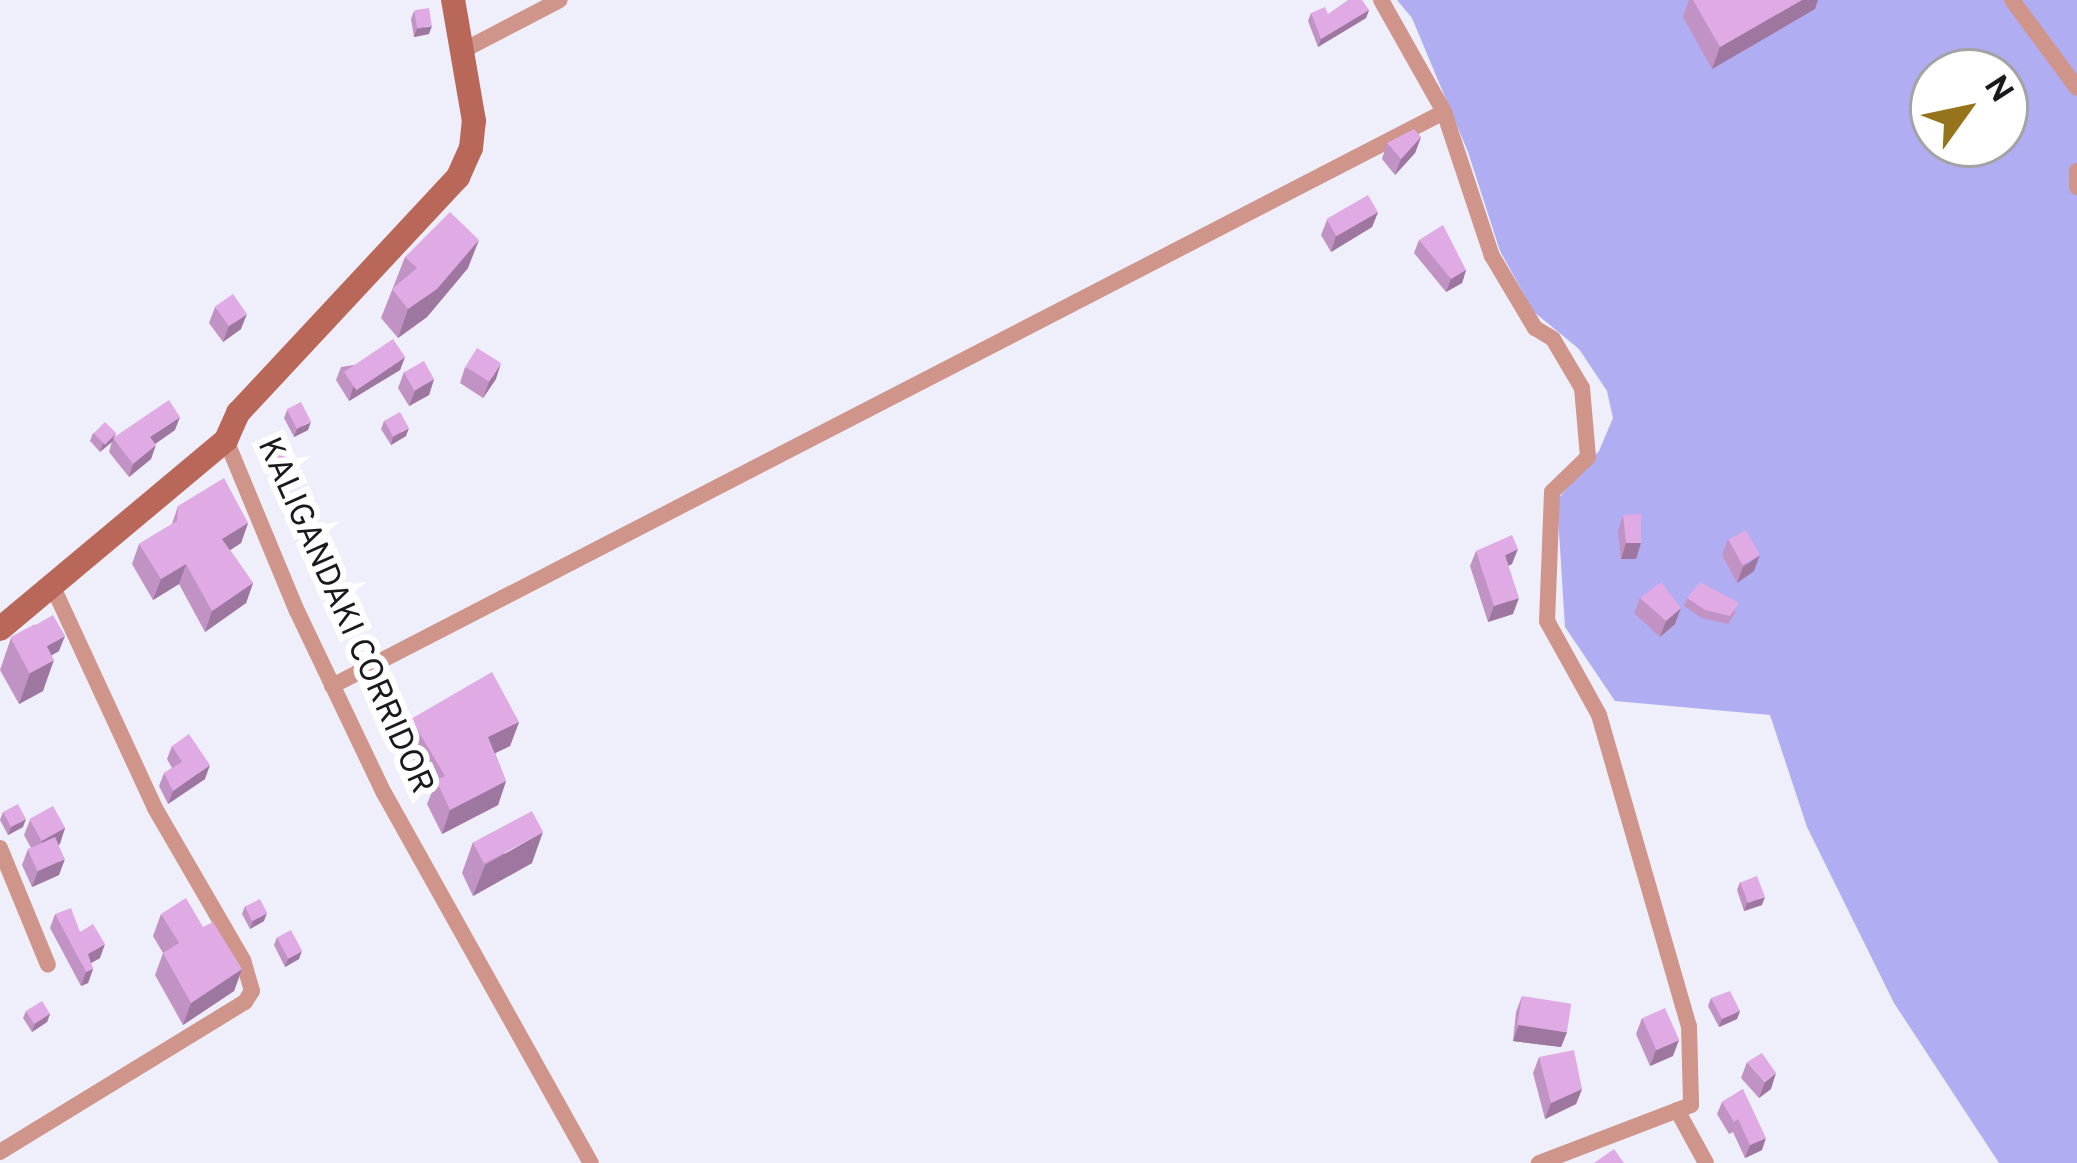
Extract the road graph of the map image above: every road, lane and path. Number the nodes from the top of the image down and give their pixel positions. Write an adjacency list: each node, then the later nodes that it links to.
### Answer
1 (453, 0): 5 (main road, KALIGANDAKI CORRIDOR)
2 (560, 0): 5 (street)
3 (1381, 0): 7 (street)
4 (2012, 0): 6 (street)
5 (462, 51): 10 (main road, KALIGANDAKI CORRIDOR)
6 (2077, 88)
7 (1444, 112): 13 (street); 16 (street)
8 (2077, 171): 9 (street)
9 (2077, 187)
10 (226, 440): 11 (main road); 13 (street, KALIGANDAKI CORRIDOR)
11 (52, 585): 12 (main road); 17 (street)
12 (0, 629)
13 (332, 686): 18 (street, KALIGANDAKI CORRIDOR)
14 (0, 848): 15 (street)
15 (48, 965)
16 (1677, 1111): 19 (street); 20 (street)
17 (0, 1152)
18 (591, 1163)
19 (1538, 1163)
20 (1706, 1163)

